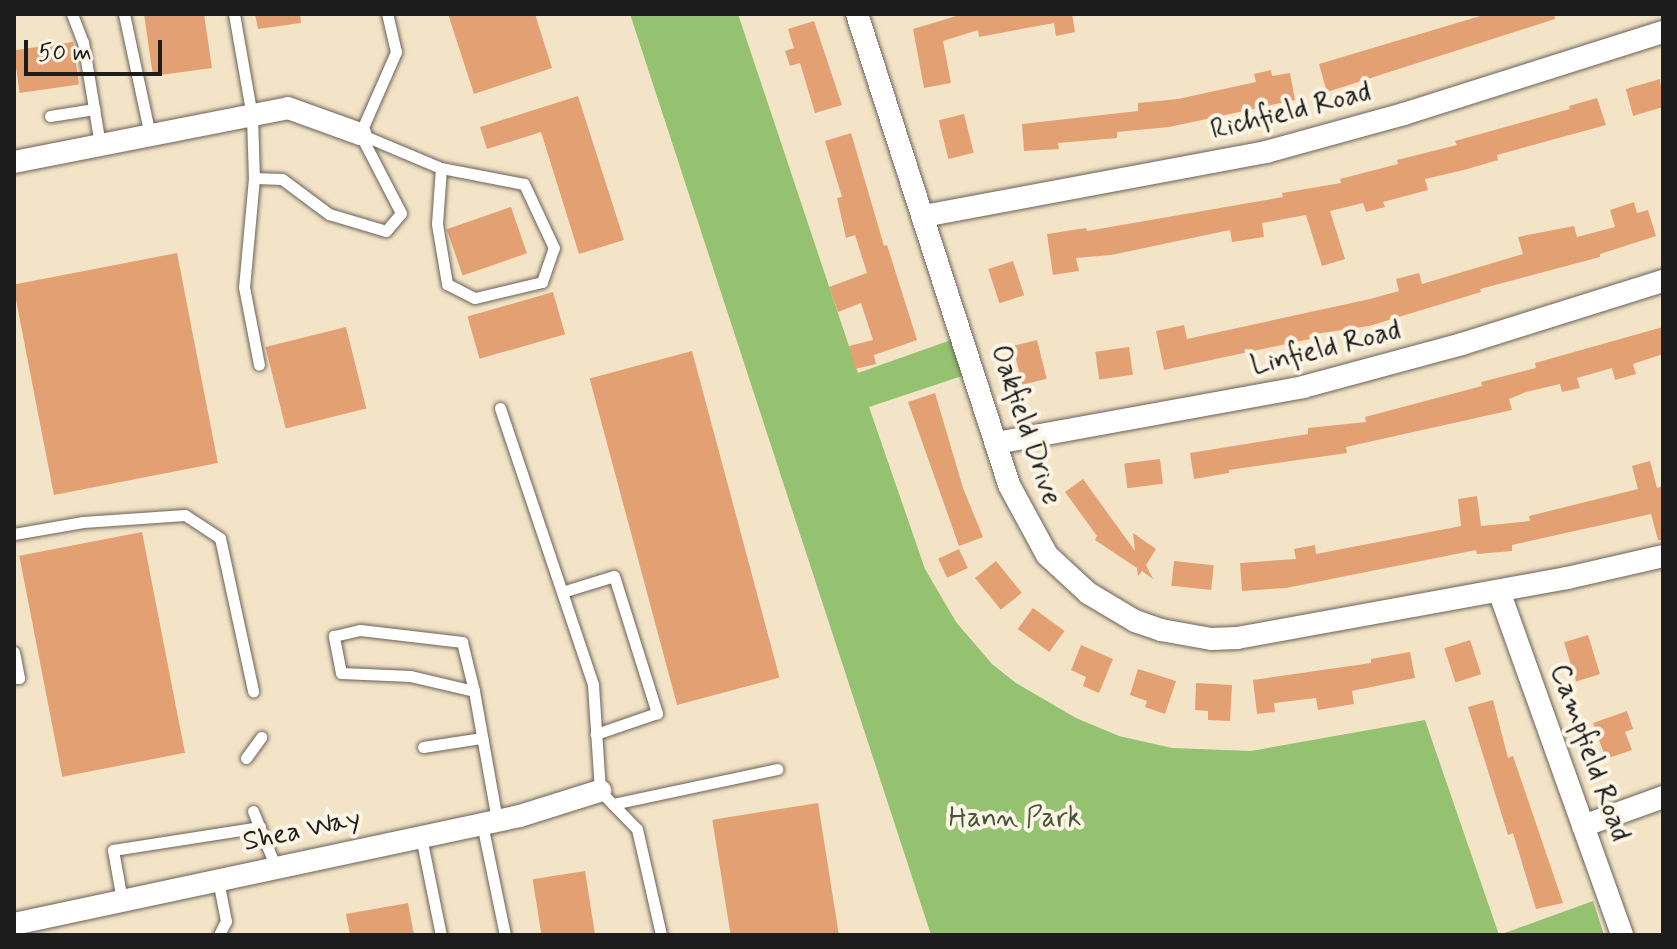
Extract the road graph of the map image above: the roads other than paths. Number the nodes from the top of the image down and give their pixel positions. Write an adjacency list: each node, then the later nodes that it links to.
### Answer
1 (72, 14): 7 (lane)
2 (124, 14): 11 (lane)
3 (234, 14): 9 (lane)
4 (387, 14): 10 (lane)
5 (857, 14): 16 (street, Oakfield Drive)
6 (1663, 32): 16 (street, Richfield Road)
7 (94, 109): 8 (lane); 12 (lane)
8 (50, 116)
9 (252, 116): 10 (street); 11 (street); 15 (lane)
10 (360, 134): 14 (lane); 15 (lane)
11 (150, 135): 12 (street)
12 (100, 145): 13 (street)
13 (14, 162)
14 (441, 168): 14 (lane)
15 (254, 178): 18 (lane)
16 (924, 216): 20 (street, Oakfield Drive)
17 (1663, 281): 20 (street, Linfield Road)
18 (259, 365)
19 (500, 408): 24 (lane)
20 (996, 443): 23 (street, Oakfield Drive)
21 (14, 534): 27 (lane)
22 (1663, 556): 23 (street, Oakfield Drive)
23 (1499, 591): 39 (street, Campfield Road)
24 (562, 592): 29 (lane); 29 (lane)
25 (14, 652): 26 (lane)
26 (14, 678)
27 (253, 691)
28 (474, 691): 28 (lane); 31 (lane)
29 (596, 734): 35 (lane)
30 (261, 737): 33 (lane)
31 (482, 738): 32 (lane); 38 (lane)
32 (423, 747)
33 (246, 758)
34 (777, 769): 35 (lane)
35 (607, 797): 38 (street, Shea Way); 49 (lane)
36 (1663, 797): 39 (street)
37 (253, 811): 40 (lane)
38 (490, 822): 41 (street, Shea Way); 48 (lane)
39 (1583, 826): 50 (street, Campfield Road)
40 (260, 827): 42 (lane); 44 (lane)
41 (421, 837): 42 (street, Shea Way); 47 (lane)
42 (276, 868): 43 (street, Shea Way)
43 (218, 880): 44 (street, Shea Way); 46 (lane)
44 (122, 900): 45 (street, Shea Way)
45 (14, 924)
46 (219, 935)
47 (441, 935)
48 (505, 935)
49 (661, 935)
50 (1622, 935)

